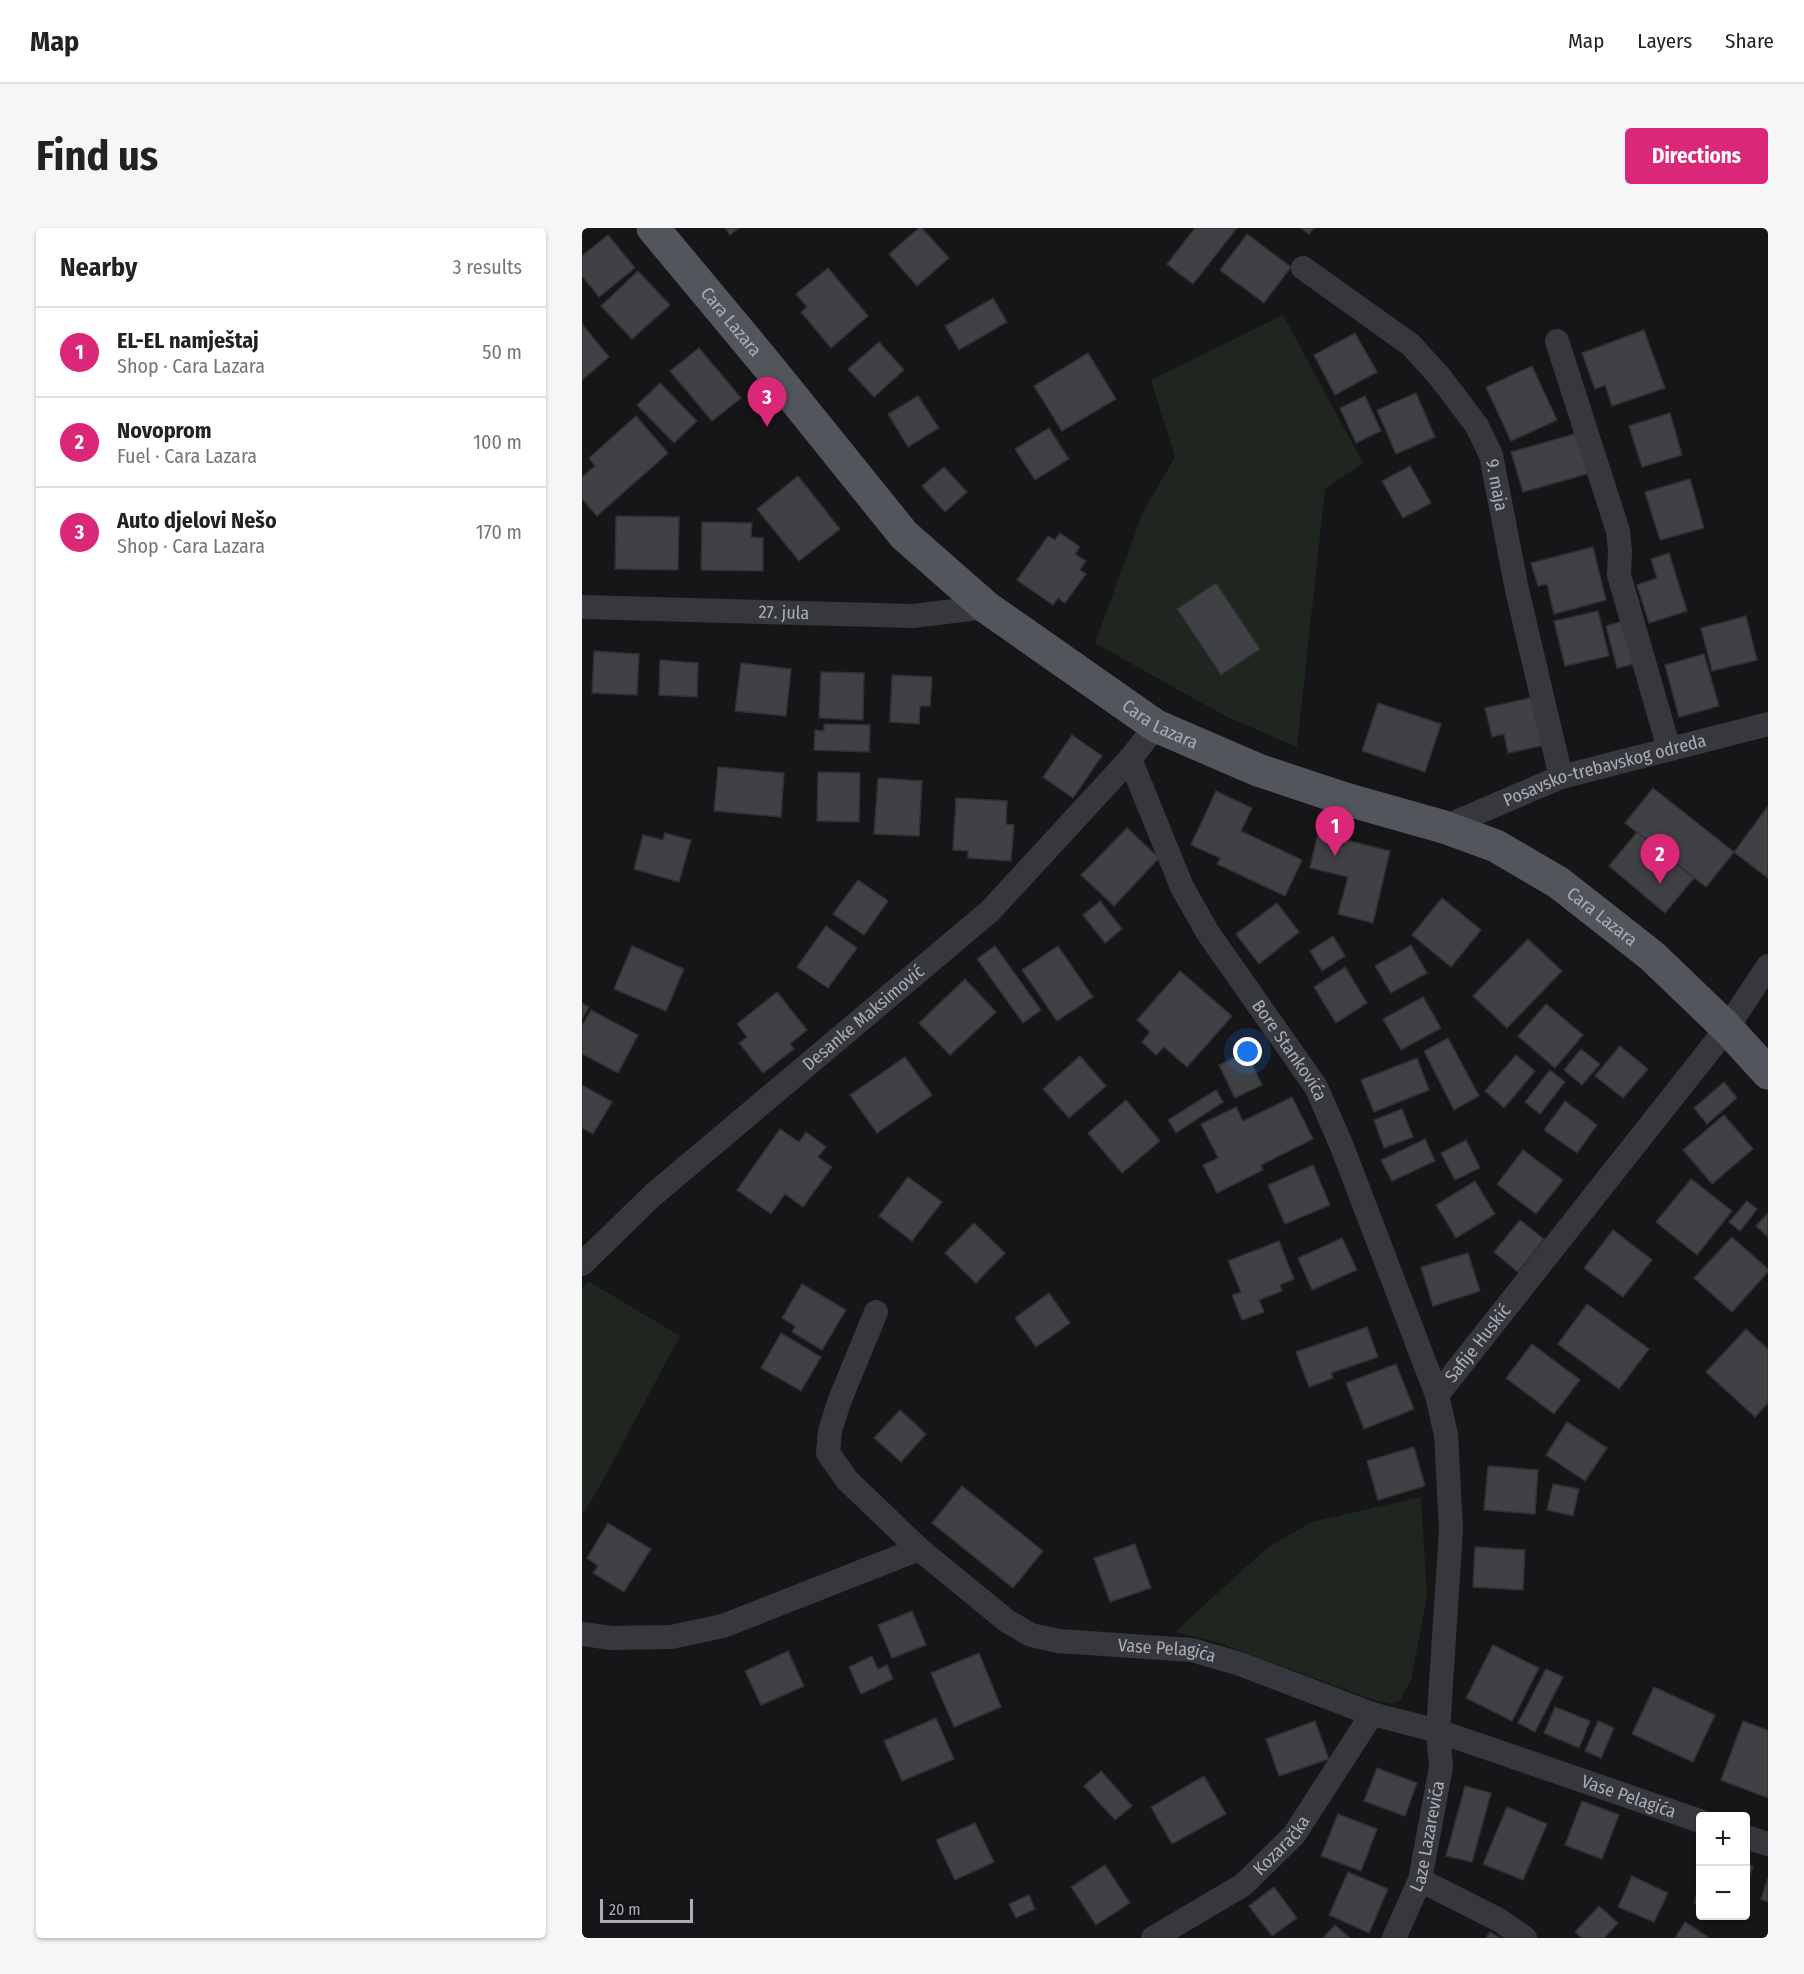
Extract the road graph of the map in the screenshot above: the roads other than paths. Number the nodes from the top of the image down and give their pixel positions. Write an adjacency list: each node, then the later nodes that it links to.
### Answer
1 (653, 228): 5 (main road, Cara Lazara)
2 (1303, 268): 10 (street, 9. maja)
3 (1557, 342): 8 (street)
4 (582, 607): 5 (street, 27. jula)
5 (986, 607): 7 (main road, Cara Lazara)
6 (1768, 724): 8 (street, Posavsko-trebavskog odreda)
7 (1156, 726): 9 (street); 11 (main road, Cara Lazara)
8 (1669, 749): 10 (street, Posavsko-trebavskog odreda)
9 (1131, 759): 15 (street, Desanke Maksimović); 17 (street, Bore Stankovića)
10 (1561, 777): 11 (street, Posavsko-trebavskog odreda)
11 (1444, 827): 13 (main road, Cara Lazara)
12 (1768, 966): 13 (street, Safije Huskić)
13 (1727, 1028): 14 (main road, Cara Lazara); 17 (street, Safije Huskić)
14 (1768, 1073)
15 (582, 1264)
16 (876, 1312): 18 (street, Vase Pelagića)
17 (1437, 1395): 21 (street, Safije Huskić)
18 (919, 1549): 19 (street); 20 (street, Vase Pelagića)
19 (582, 1634)
20 (1372, 1714): 21 (street, Vase Pelagića); 26 (street, Kozaračka)
21 (1438, 1731): 22 (street, Vase Pelagića); 25 (street, Laze Lazarevića)
22 (1696, 1819)
23 (1750, 1838): 24 (street)
24 (1768, 1844)
25 (1420, 1880): 27 (street, Laze Lazarevića); 28 (street)
26 (1153, 1938)
27 (1394, 1938)
28 (1525, 1938)

